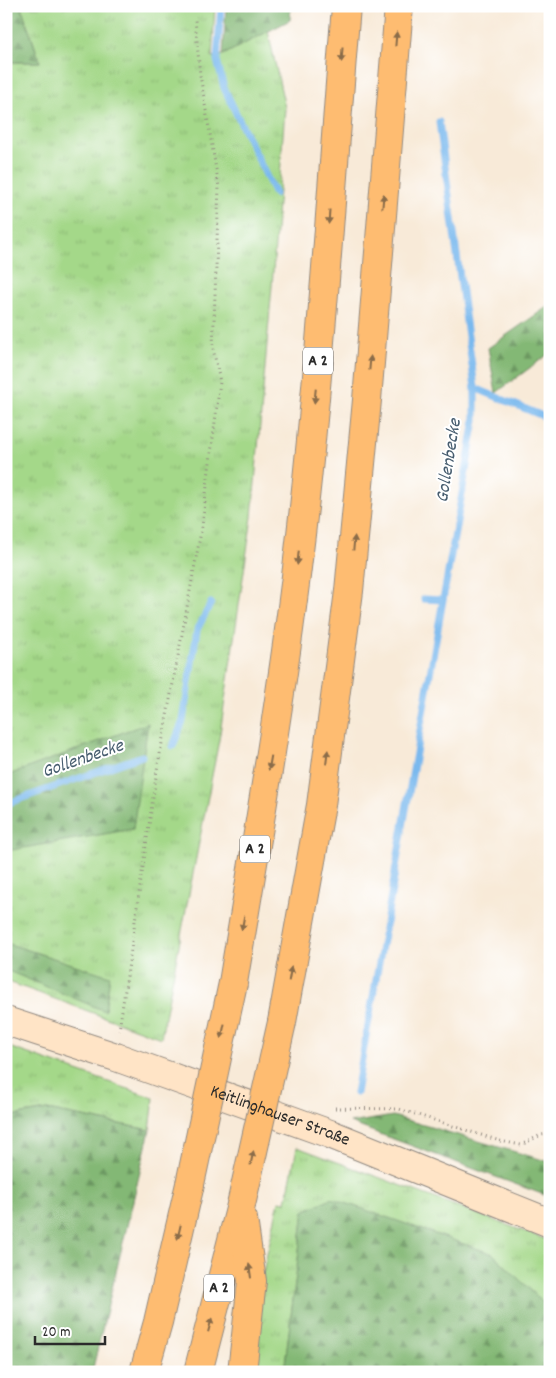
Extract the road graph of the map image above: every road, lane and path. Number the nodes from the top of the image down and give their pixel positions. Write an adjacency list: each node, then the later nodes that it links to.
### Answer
1 (346, 6): 8 (highway, A 2, one-way to 8, bridge)
2 (399, 6): 6 (highway, A 2, one-way to 2, bridge)
3 (195, 19): 5 (path)
4 (6, 1021): 5 (main road, Keitlinghauser Straße)
5 (116, 1056): 7 (main road, Keitlinghauser Straße)
6 (242, 1205): 11 (highway, A 2, one-way to 6); 12 (highway, one-way to 6)
7 (550, 1223)
8 (158, 1322): 9 (highway); 10 (highway, A 2)
9 (131, 1372)
10 (144, 1372)
11 (198, 1372)
12 (242, 1372)

